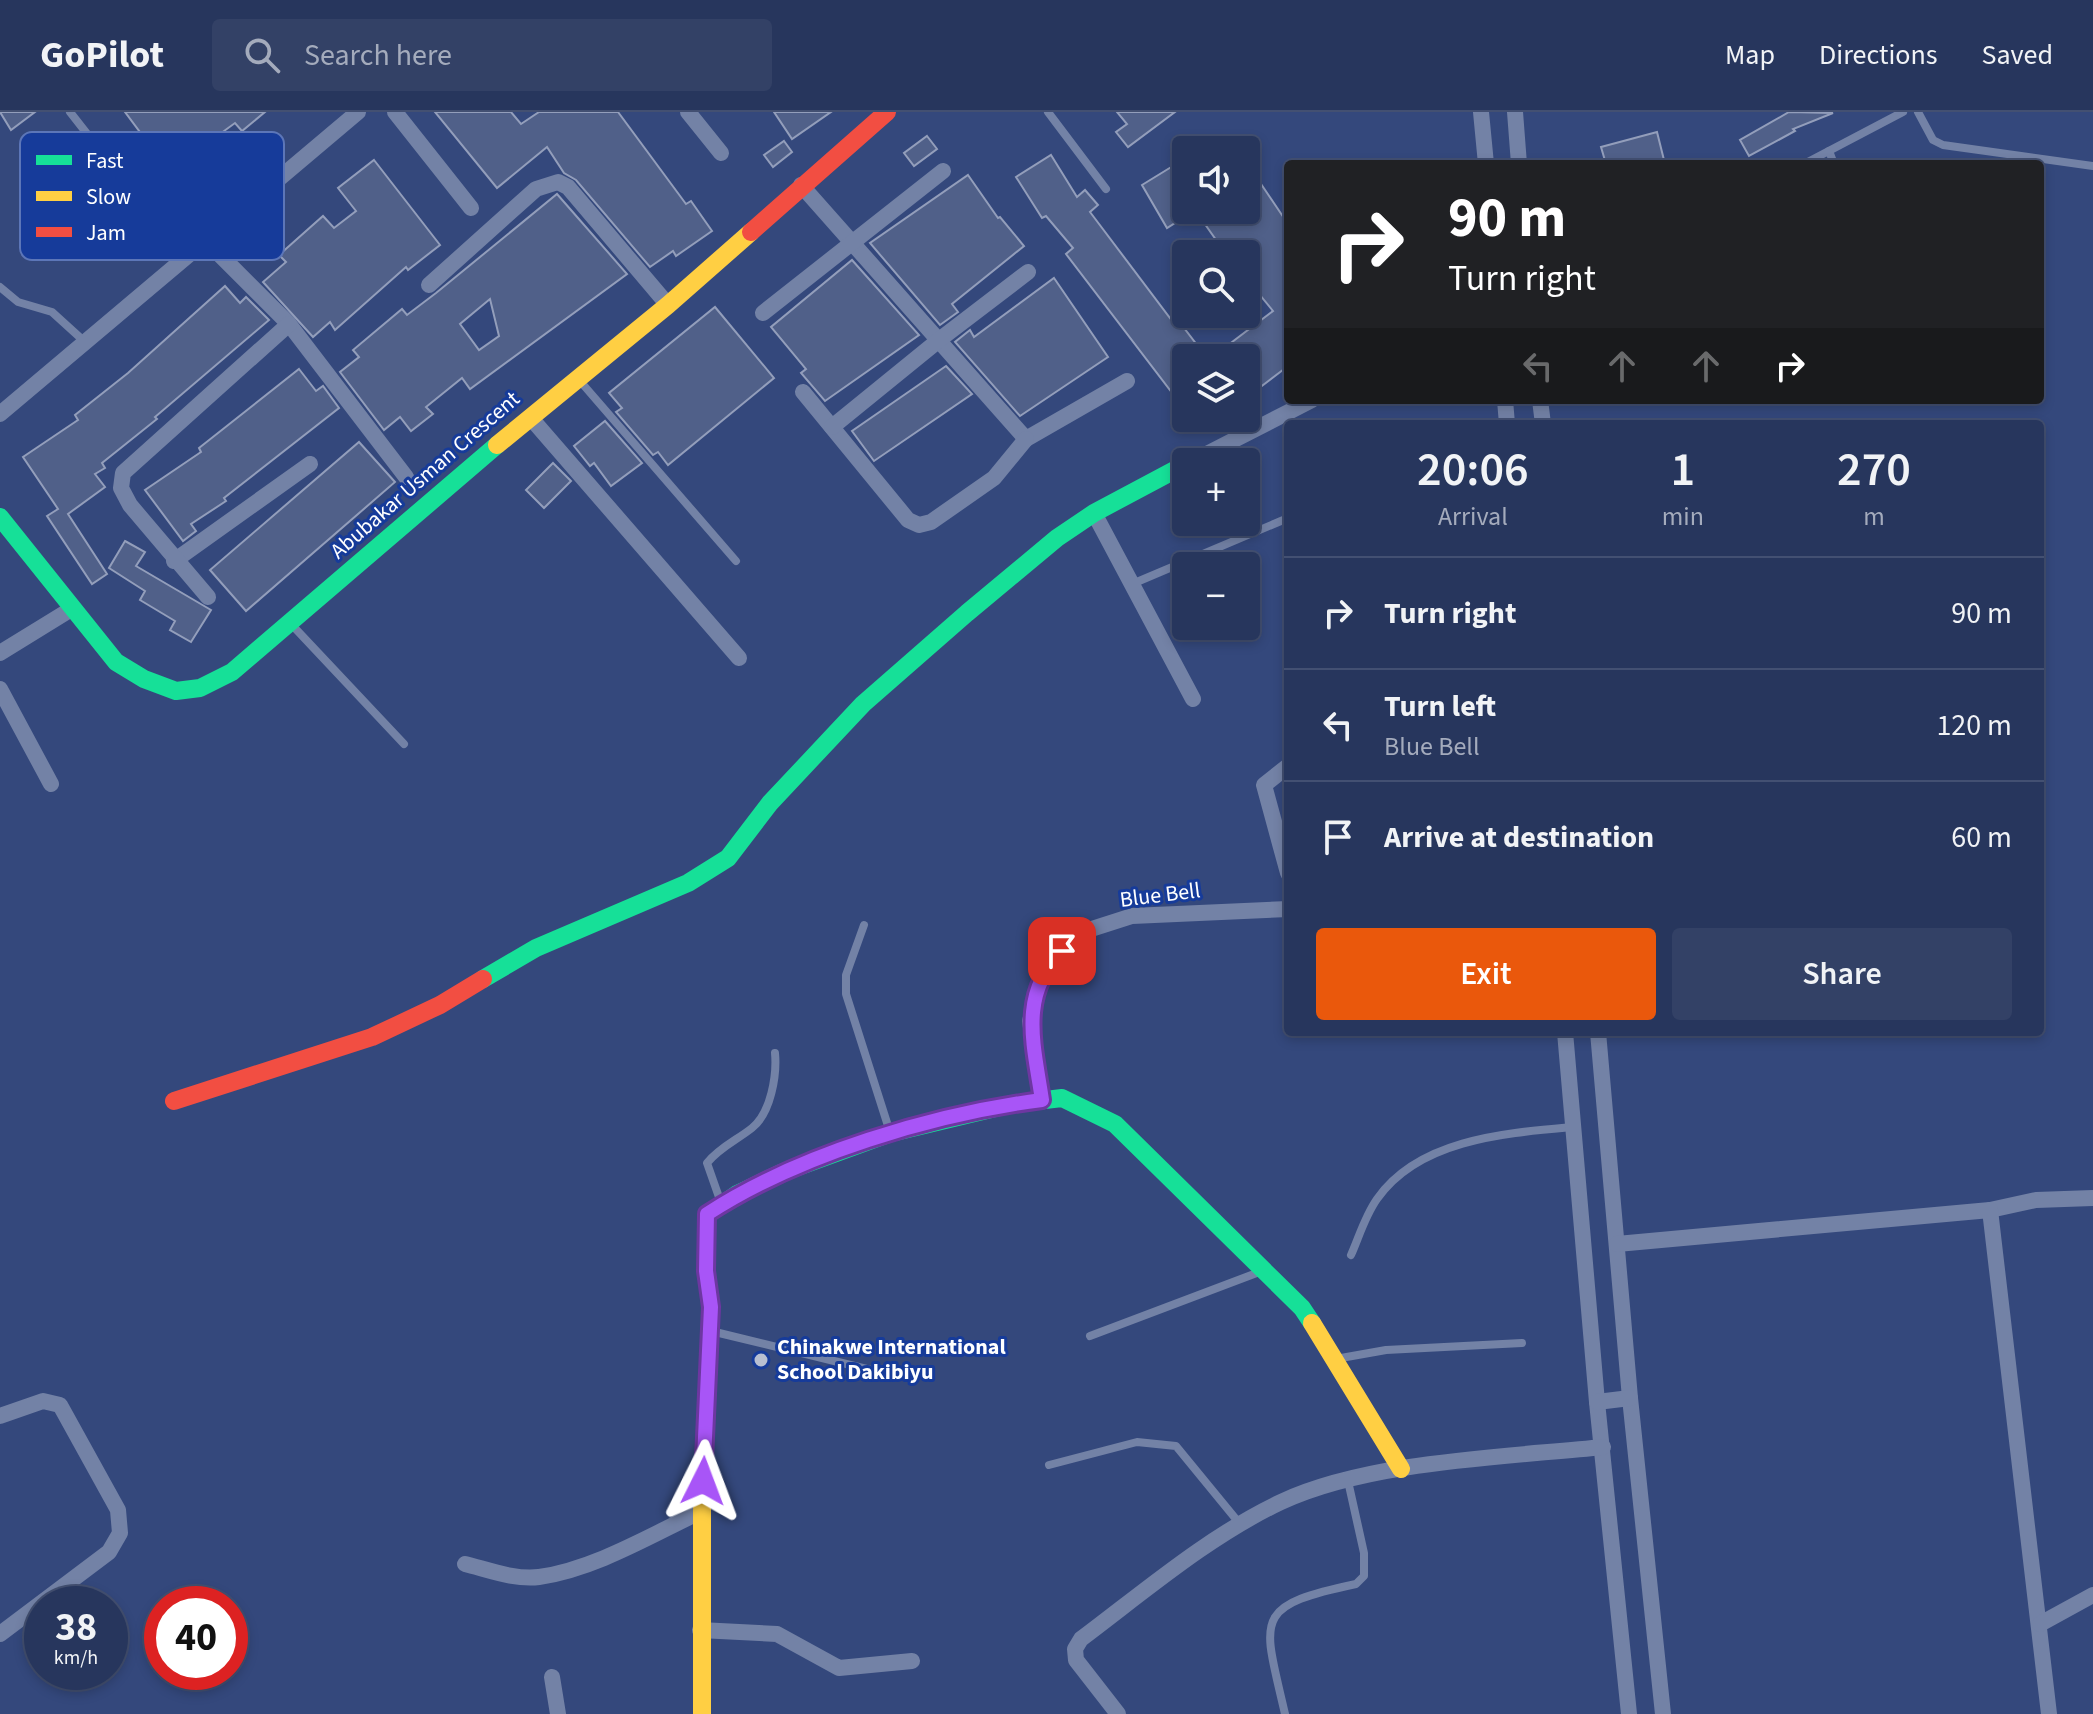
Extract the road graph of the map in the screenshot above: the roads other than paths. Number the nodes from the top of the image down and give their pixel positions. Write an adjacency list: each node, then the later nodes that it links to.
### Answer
1 (70, 112): 11 (lane)
2 (358, 112): 20 (street)
3 (395, 112): 23 (street)
4 (688, 112): 13 (street)
5 (887, 112): 21 (street, Abubakar Usman Crescent)
6 (1048, 112): 22 (lane)
7 (1481, 112): 14 (street)
8 (1515, 112): 15 (street)
9 (1903, 112): 12 (lane)
10 (1918, 112): 18 (lane)
11 (86, 132)
12 (1829, 151): 16 (lane); 17 (lane)
13 (721, 153)
14 (1486, 160)
15 (1519, 160)
16 (1812, 160)
17 (1832, 160)
18 (2093, 166)
19 (943, 171): 24 (street)
20 (284, 175)
21 (801, 185): 24 (street); 32 (street, Abubakar Usman Crescent)
22 (1106, 189)
23 (471, 208)
24 (851, 241): 33 (street); 35 (street)
25 (174, 260): 28 (lane)
26 (183, 260): 28 (street)
27 (225, 260): 34 (street)
28 (177, 265): 36 (street)
29 (1028, 272): 35 (street)
30 (429, 285): 32 (street)
31 (0, 287): 36 (lane)
32 (668, 305): 37 (street, Abubakar Usman Crescent)
33 (763, 313)
34 (289, 324): 48 (street); 52 (street)
35 (939, 340): 43 (street); 44 (street)
36 (86, 342): 41 (street)
37 (577, 377): 42 (street, Abubakar Usman Crescent); 53 (lane)
38 (1127, 381): 44 (street)
39 (803, 392): 43 (street)
40 (1304, 404): 45 (street)
41 (0, 414)
42 (530, 417): 57 (street, Abubakar Usman Crescent); 59 (street)
43 (832, 427): 44 (street)
44 (1026, 439)
45 (1218, 448)
46 (310, 464): 52 (street)
47 (1172, 472): 49 (street)
48 (406, 477)
49 (1094, 513): 54 (street); 72 (street)
50 (0, 517): 56 (street, Abubakar Usman Crescent)
51 (1284, 520): 54 (lane)
52 (174, 561): 55 (street)
53 (736, 561)
54 (1132, 584): 61 (street)
55 (208, 597)
56 (73, 608): 57 (street, Abubakar Usman Crescent); 58 (street)
57 (290, 623): 62 (lane)
58 (0, 653)
59 (739, 658)
60 (0, 689): 64 (street)
61 (1193, 699)
62 (404, 744)
63 (1284, 769): 65 (street)
64 (51, 784)
65 (1284, 858)
66 (1284, 909): 71 (street, Blue Bell)
67 (864, 925): 74 (lane)
68 (1565, 1036): 73 (street)
69 (1598, 1036): 78 (street)
70 (775, 1053): 76 (lane)
71 (1042, 1100): 74 (street); 80 (street)
72 (174, 1101)
73 (1573, 1127): 79 (lane); 87 (street)
74 (891, 1133): 76 (street)
75 (2093, 1198): 77 (street)
76 (721, 1204): 81 (street)
77 (1990, 1210): 78 (street); 97 (street)
78 (1617, 1244): 86 (street)
79 (1351, 1255)
80 (1263, 1271): 82 (lane); 84 (street)
81 (710, 1331): 85 (lane); 93 (street)
82 (1090, 1336)
83 (1522, 1343): 84 (lane)
84 (1336, 1359): 91 (street)
85 (871, 1370)
86 (1630, 1398): 87 (street); 107 (street)
87 (1597, 1402): 89 (street)
88 (0, 1416): 99 (street)
89 (1603, 1447): 91 (street); 106 (street)
90 (1049, 1465): 94 (lane)
91 (1401, 1469): 92 (street)
92 (1348, 1481): 94 (street); 105 (lane)
93 (702, 1511): 95 (street); 98 (street)
94 (1240, 1524): 104 (street)
95 (465, 1564)
96 (2093, 1595): 97 (street)
97 (2040, 1624): 108 (street)
98 (700, 1630): 100 (street); 103 (street)
99 (0, 1634)
100 (912, 1661)
101 (552, 1677): 102 (street)
102 (558, 1714)
103 (702, 1714)
104 (1118, 1714)
105 (1285, 1714)
106 (1629, 1714)
107 (1663, 1714)
108 (2049, 1714)

